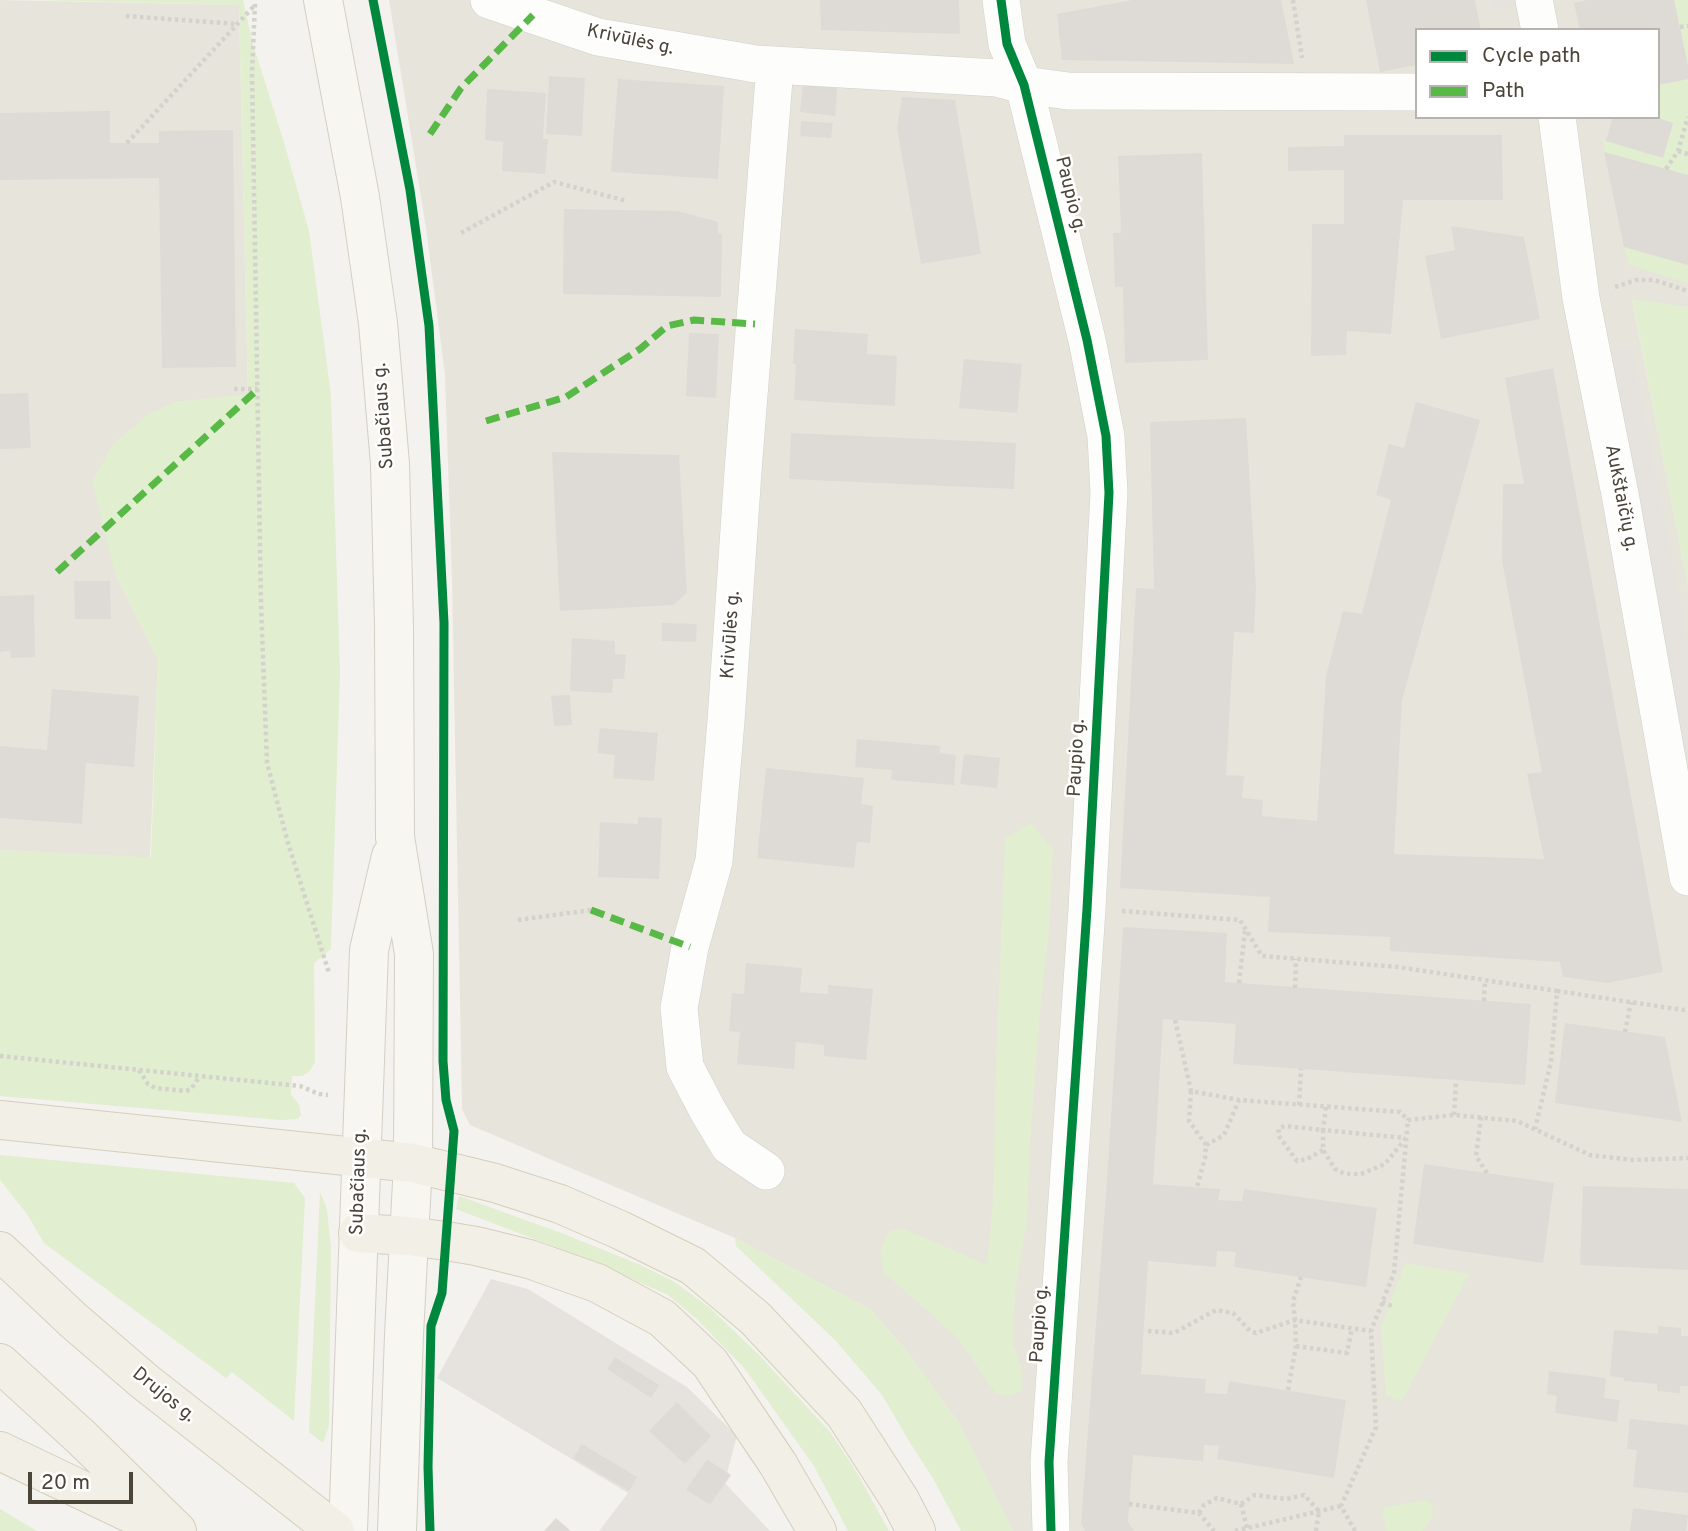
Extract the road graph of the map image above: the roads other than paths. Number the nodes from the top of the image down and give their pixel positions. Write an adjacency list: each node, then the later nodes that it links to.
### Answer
1 (323, 0): 10 (main road, Subačiaus g.)
2 (489, 0): 6 (street, Krivūlės g.)
3 (1001, 0): 7 (street, Paupio g.)
4 (1534, 0): 5 (street)
5 (1540, 28)
6 (775, 66): 7 (street, Krivūlės g.); 15 (street, Krivūlės g.)
7 (1024, 85): 8 (street, Krivūlės g.); 28 (street, Paupio g.)
8 (1415, 92)
9 (1557, 119): 11 (street, Aukštaičių g.)
10 (395, 837): 13 (main road, Subačiaus g.); 14 (main road, Subačiaus g.)
11 (1688, 877)
12 (0, 1121): 13 (main road)
13 (362, 1158): 14 (main road); 16 (main road, Subačiaus g.)
14 (413, 1163): 17 (main road, Subačiaus g.); 27 (main road)
15 (766, 1171)
16 (358, 1233): 17 (main road); 24 (main road, Subačiaus g.)
17 (408, 1236): 25 (main road, Subačiaus g.); 26 (main road)
18 (0, 1251): 23 (main road, Drujos g.)
19 (0, 1363): 22 (main road)
20 (0, 1451): 21 (main road)
21 (166, 1531)
22 (177, 1531)
23 (335, 1531)
24 (348, 1531)
25 (397, 1531)
26 (817, 1531)
27 (916, 1531)
28 (1051, 1531)

